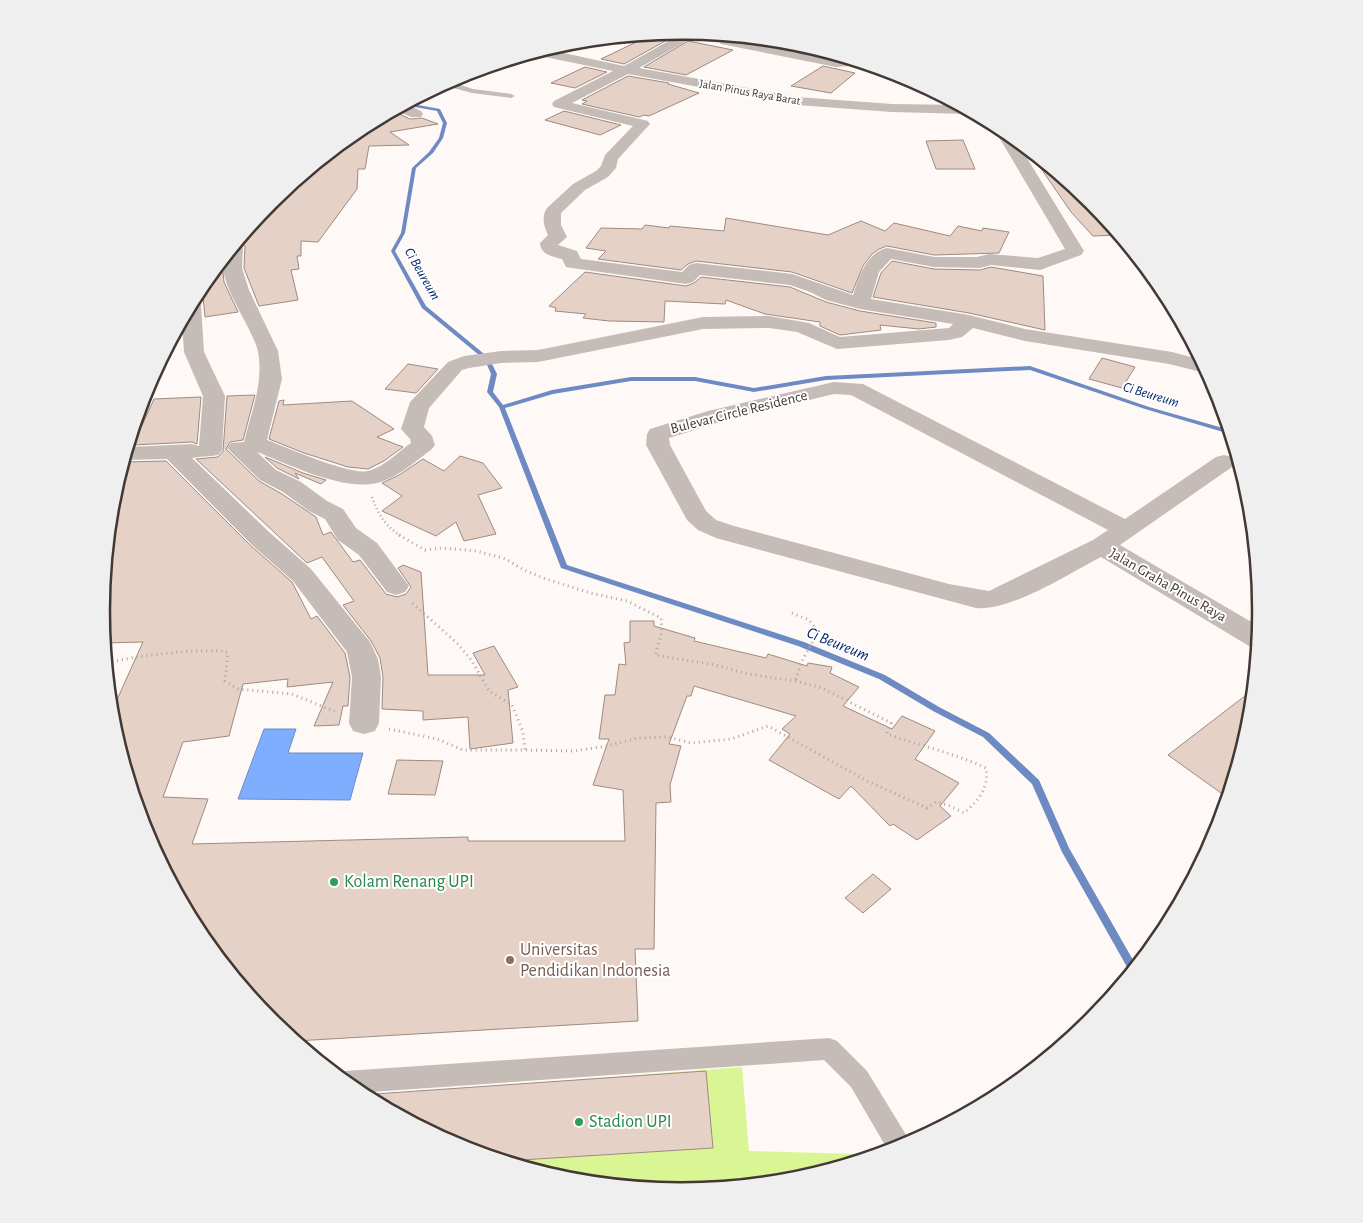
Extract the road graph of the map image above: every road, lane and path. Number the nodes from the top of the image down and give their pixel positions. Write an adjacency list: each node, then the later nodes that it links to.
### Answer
1 (679, 40): 5 (street)
2 (730, 42): 4 (street)
3 (555, 54): 5 (street, Jalan Pinus Raya Barat)
4 (842, 63)
5 (626, 70): 9 (street, Jalan Pinus Raya Barat); 13 (street)
6 (457, 87): 7 (lane)
7 (511, 96)
8 (408, 110): 10 (street)
9 (953, 110)
10 (416, 114)
11 (1010, 144): 13 (street)
12 (233, 257): 17 (street)
13 (860, 303): 15 (street)
14 (191, 319): 18 (street)
15 (969, 321): 16 (street); 22 (street)
16 (1197, 365)
17 (247, 446): 18 (street); 22 (street); 25 (street)
18 (210, 450): 19 (street)
19 (174, 453): 20 (street); 29 (street)
20 (132, 454)
21 (1224, 462): 23 (street, Bulevar Circle Residence)
22 (368, 479): 28 (path)
23 (1127, 530): 24 (street, Bulevar Circle Residence); 24 (street, Bulevar Circle Residence)
24 (1102, 546): 27 (street, Jalan Graha Pinus Raya)
25 (396, 586)
26 (792, 613): 28 (path)
27 (1252, 635)
28 (795, 680): 30 (path)
29 (364, 723)
30 (525, 750)
31 (356, 1081): 32 (lane)
32 (896, 1140)

